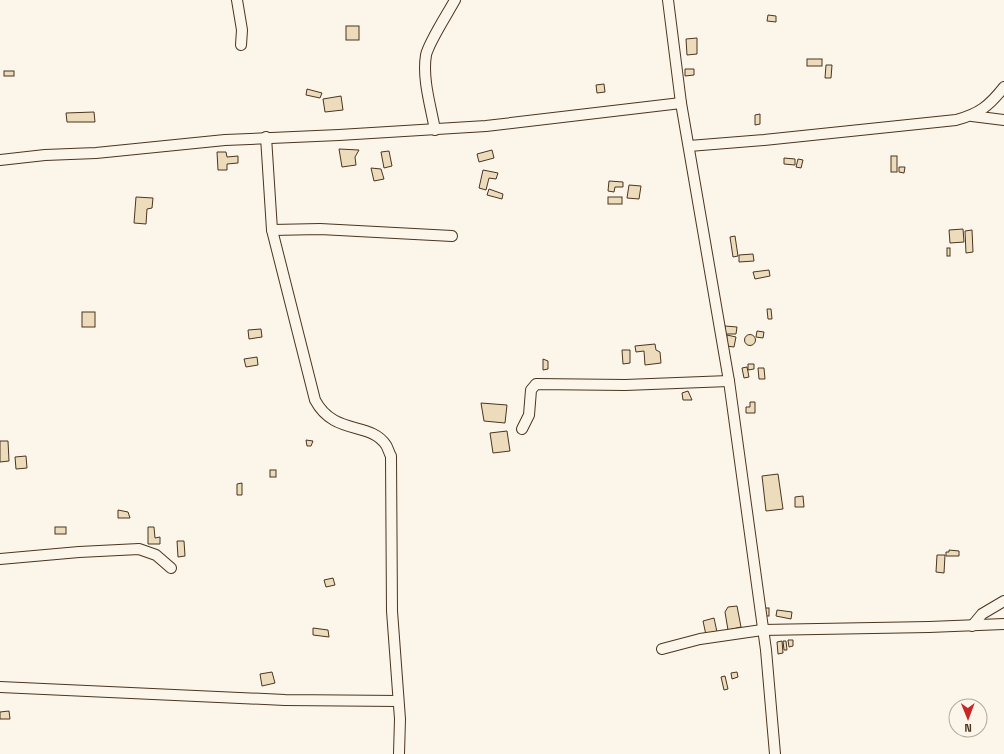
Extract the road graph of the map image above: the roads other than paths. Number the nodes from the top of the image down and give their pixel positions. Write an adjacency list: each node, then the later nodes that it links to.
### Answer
1 (237, 0): 4 (street)
2 (455, 0): 9 (street)
3 (668, 0): 6 (street)
4 (242, 45)
5 (1004, 87): 7 (street)
6 (681, 103): 9 (street); 11 (street)
7 (972, 116): 8 (street); 11 (street)
8 (1004, 120)
9 (435, 130): 10 (street)
10 (266, 138): 12 (street); 13 (street)
11 (688, 146): 15 (street)
12 (0, 160)
13 (272, 230): 14 (street); 25 (street)
14 (452, 236)
15 (728, 381): 16 (street); 22 (street)
16 (522, 429)
17 (0, 559): 18 (street)
18 (171, 568)
19 (1004, 601): 21 (street)
20 (1004, 624): 21 (street)
21 (972, 626): 22 (street)
22 (762, 630): 23 (street); 27 (street)
23 (662, 649)
24 (0, 687): 25 (street)
25 (398, 701): 26 (street)
26 (399, 754)
27 (775, 754)

